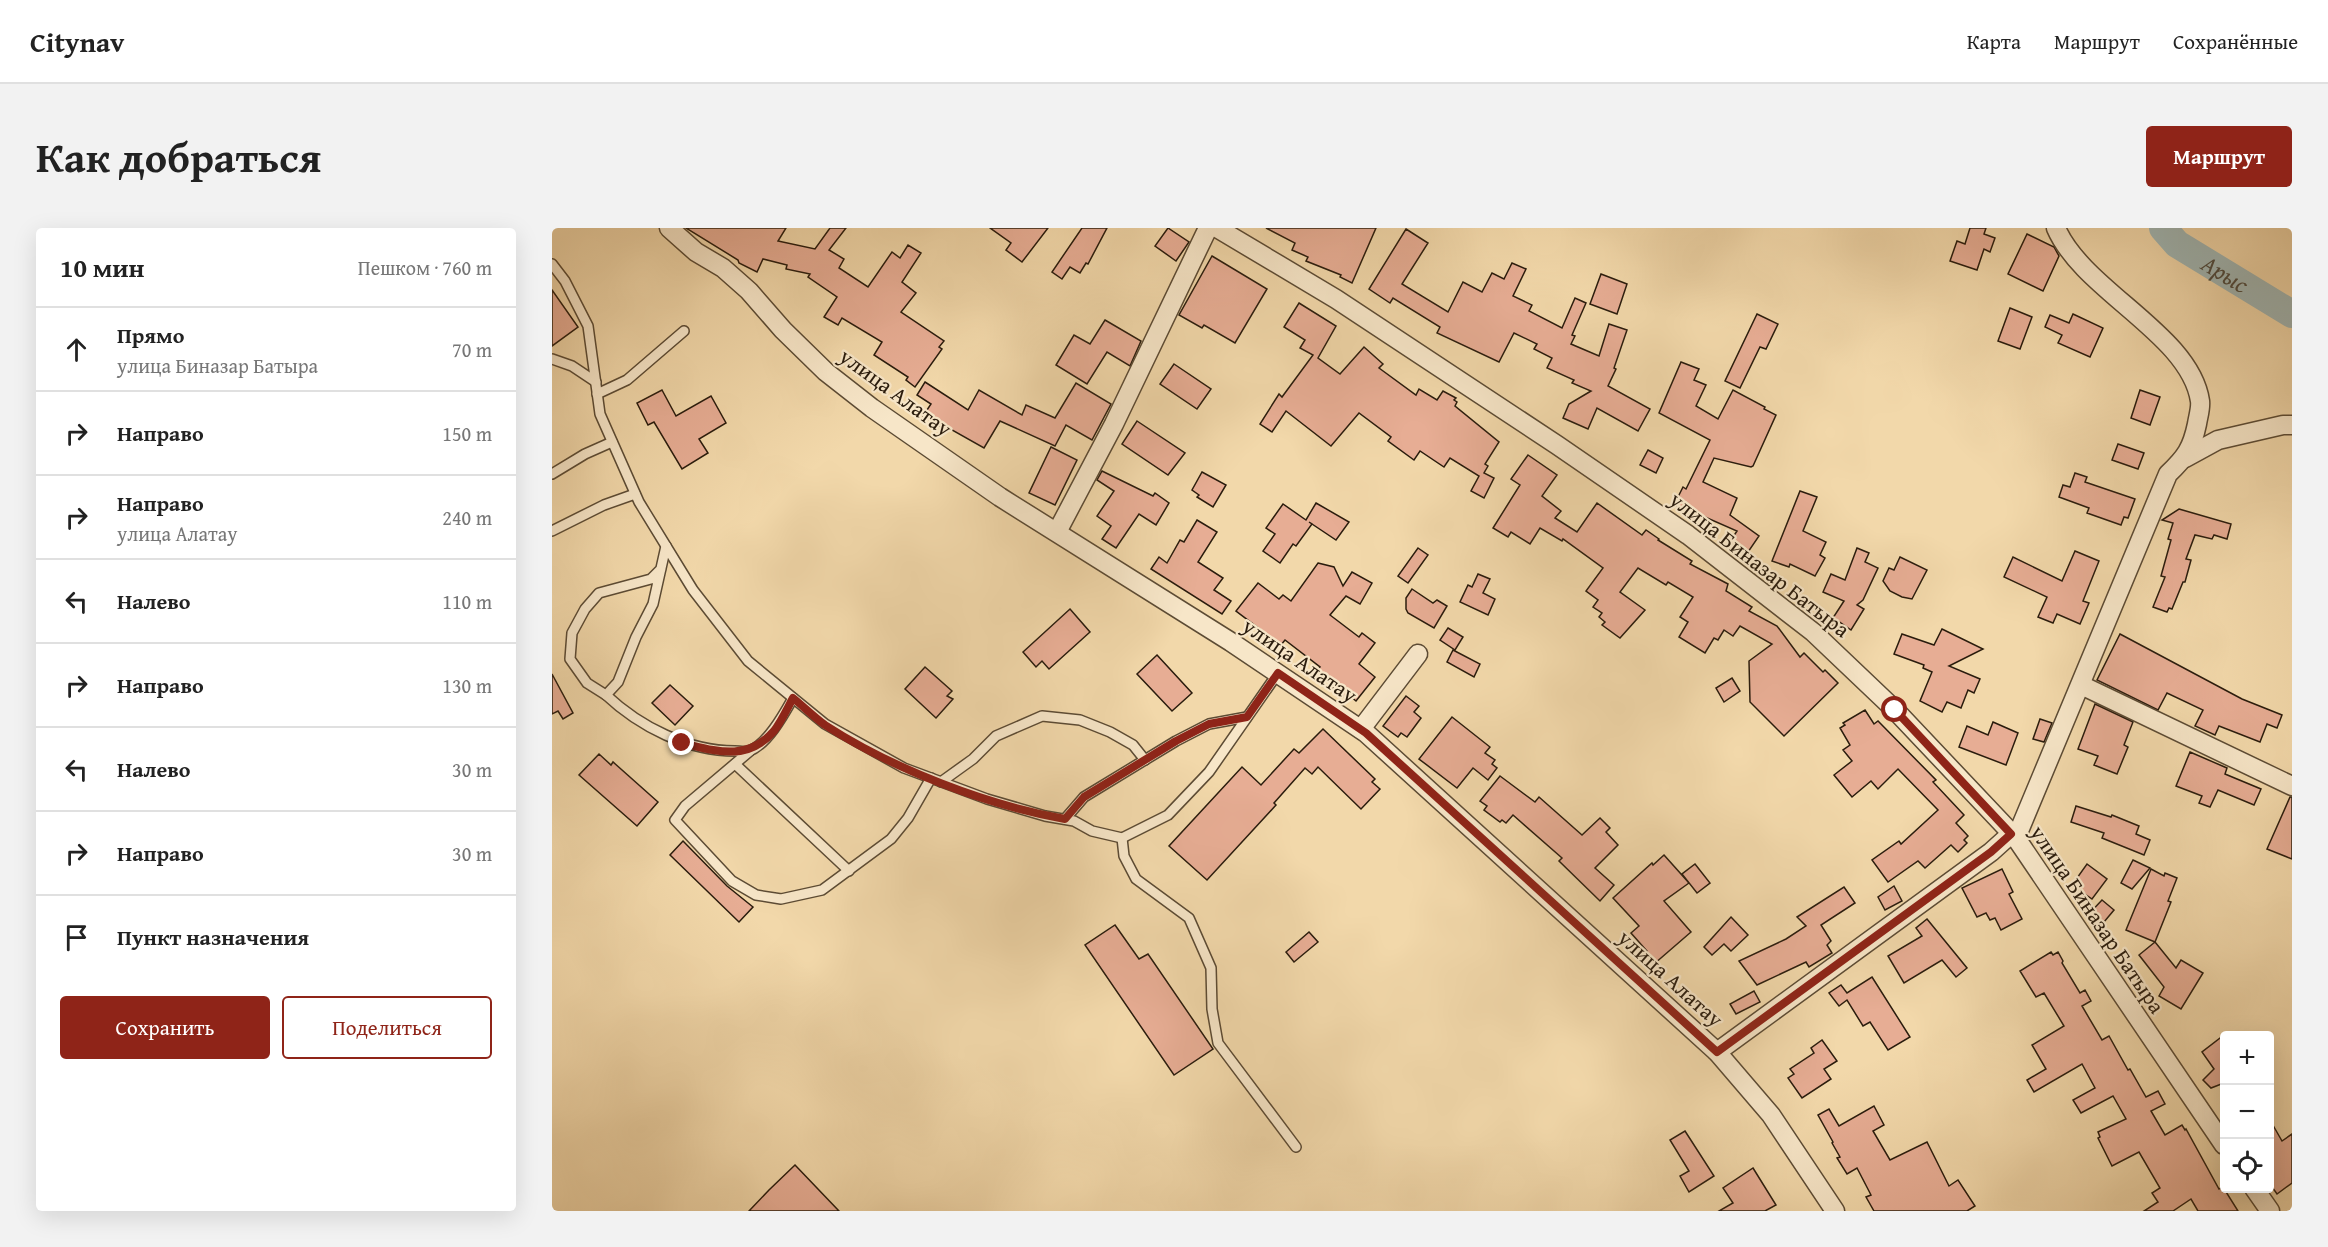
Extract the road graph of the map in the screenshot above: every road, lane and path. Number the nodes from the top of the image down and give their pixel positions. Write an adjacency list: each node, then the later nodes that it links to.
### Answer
1 (669, 228): 16 (street, улица Алатау)
2 (1208, 228): 16 (street)
3 (1218, 228): 33 (street, улица Биназар Батыра)
4 (2056, 228): 12 (street)
5 (552, 264): 8 (lane)
6 (684, 332): 9 (lane)
7 (552, 359): 8 (lane)
8 (596, 382): 9 (lane)
9 (597, 394): 11 (lane)
10 (2292, 425): 12 (street)
11 (612, 442): 13 (lane); 14 (lane)
12 (2185, 458): 21 (street)
13 (552, 474)
14 (635, 494): 15 (lane); 17 (lane)
15 (552, 531)
16 (1057, 532): 20 (street, улица Алатау)
17 (666, 546): 18 (lane); 23 (lane)
18 (661, 569): 22 (lane); 22 (lane)
19 (1418, 654): 25 (street)
20 (1278, 673): 24 (lane); 25 (street, улица Алатау)
21 (2081, 685): 31 (street); 33 (street)
22 (606, 695): 26 (lane)
23 (793, 698): 26 (lane); 29 (lane)
24 (1247, 717): 27 (lane); 34 (lane)
25 (1361, 729): 36 (street, улица Алатау)
26 (750, 751): 28 (lane)
27 (1145, 760): 30 (lane); 32 (lane)
28 (735, 764): 35 (lane); 35 (lane)
29 (931, 778): 30 (lane); 35 (lane)
30 (942, 782): 32 (lane)
31 (2292, 786)
32 (1065, 819): 34 (lane)
33 (2013, 836): 36 (street); 37 (street, улица Биназар Батыра)
34 (1122, 838): 38 (lane)
35 (849, 871)
36 (1717, 1052): 40 (street, улица Алатау)
37 (2220, 1139)
38 (1296, 1147)
39 (2257, 1193): 41 (street)
40 (1835, 1211)
41 (2270, 1211)

